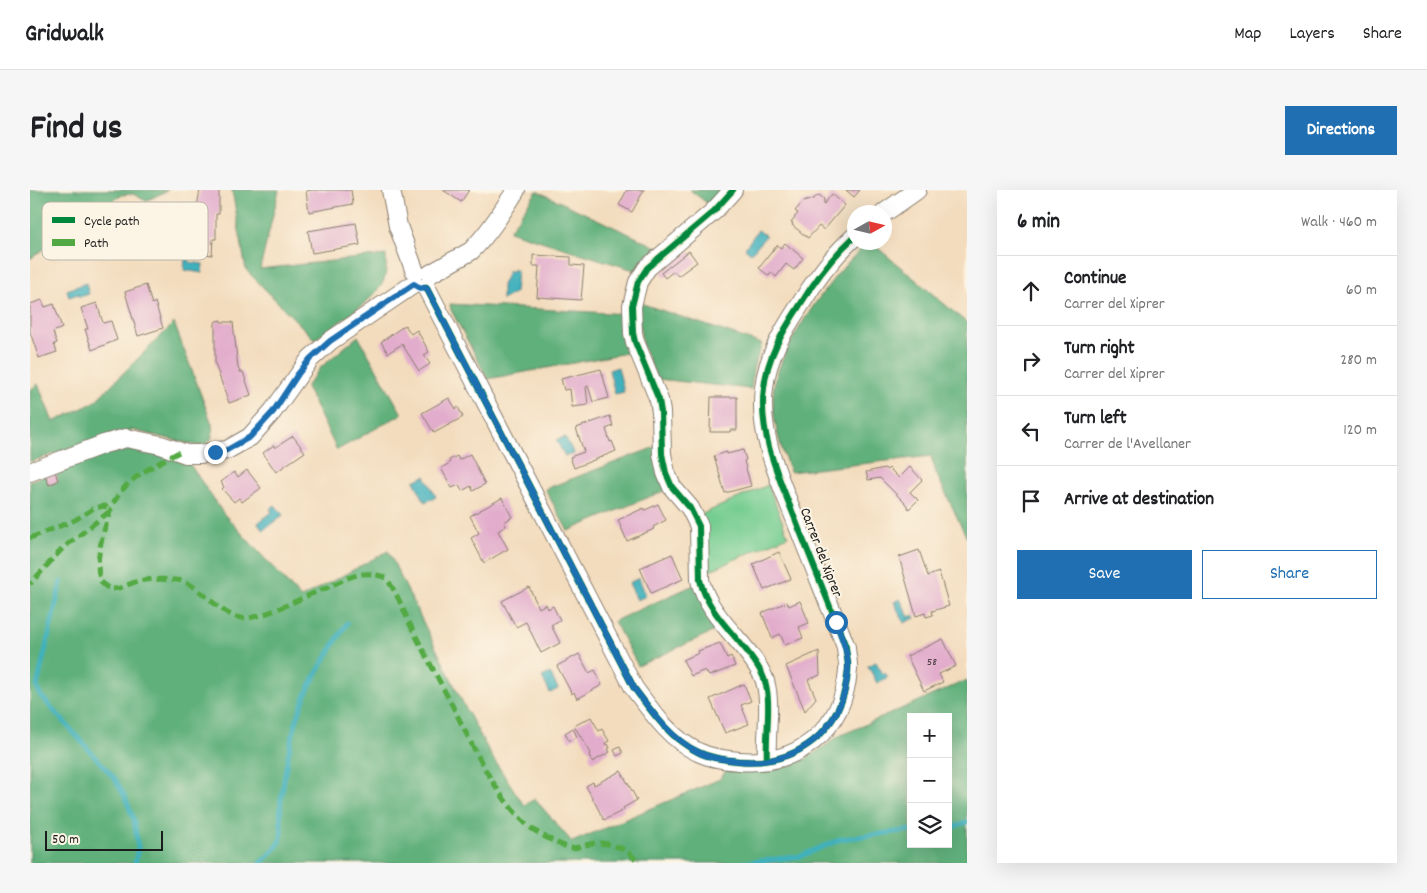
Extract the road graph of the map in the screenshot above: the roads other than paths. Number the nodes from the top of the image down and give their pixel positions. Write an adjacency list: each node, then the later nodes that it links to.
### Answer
1 (391, 190): 7 (street, Carrer del Xiprer)
2 (516, 190): 7 (street)
3 (733, 190): 9 (street)
4 (917, 190): 5 (street)
5 (892, 207)
6 (847, 244): 9 (street, Carrer del Xiprer)
7 (422, 279): 8 (street); 9 (street, Carrer del Xiprer)
8 (30, 472)
9 (767, 760)

